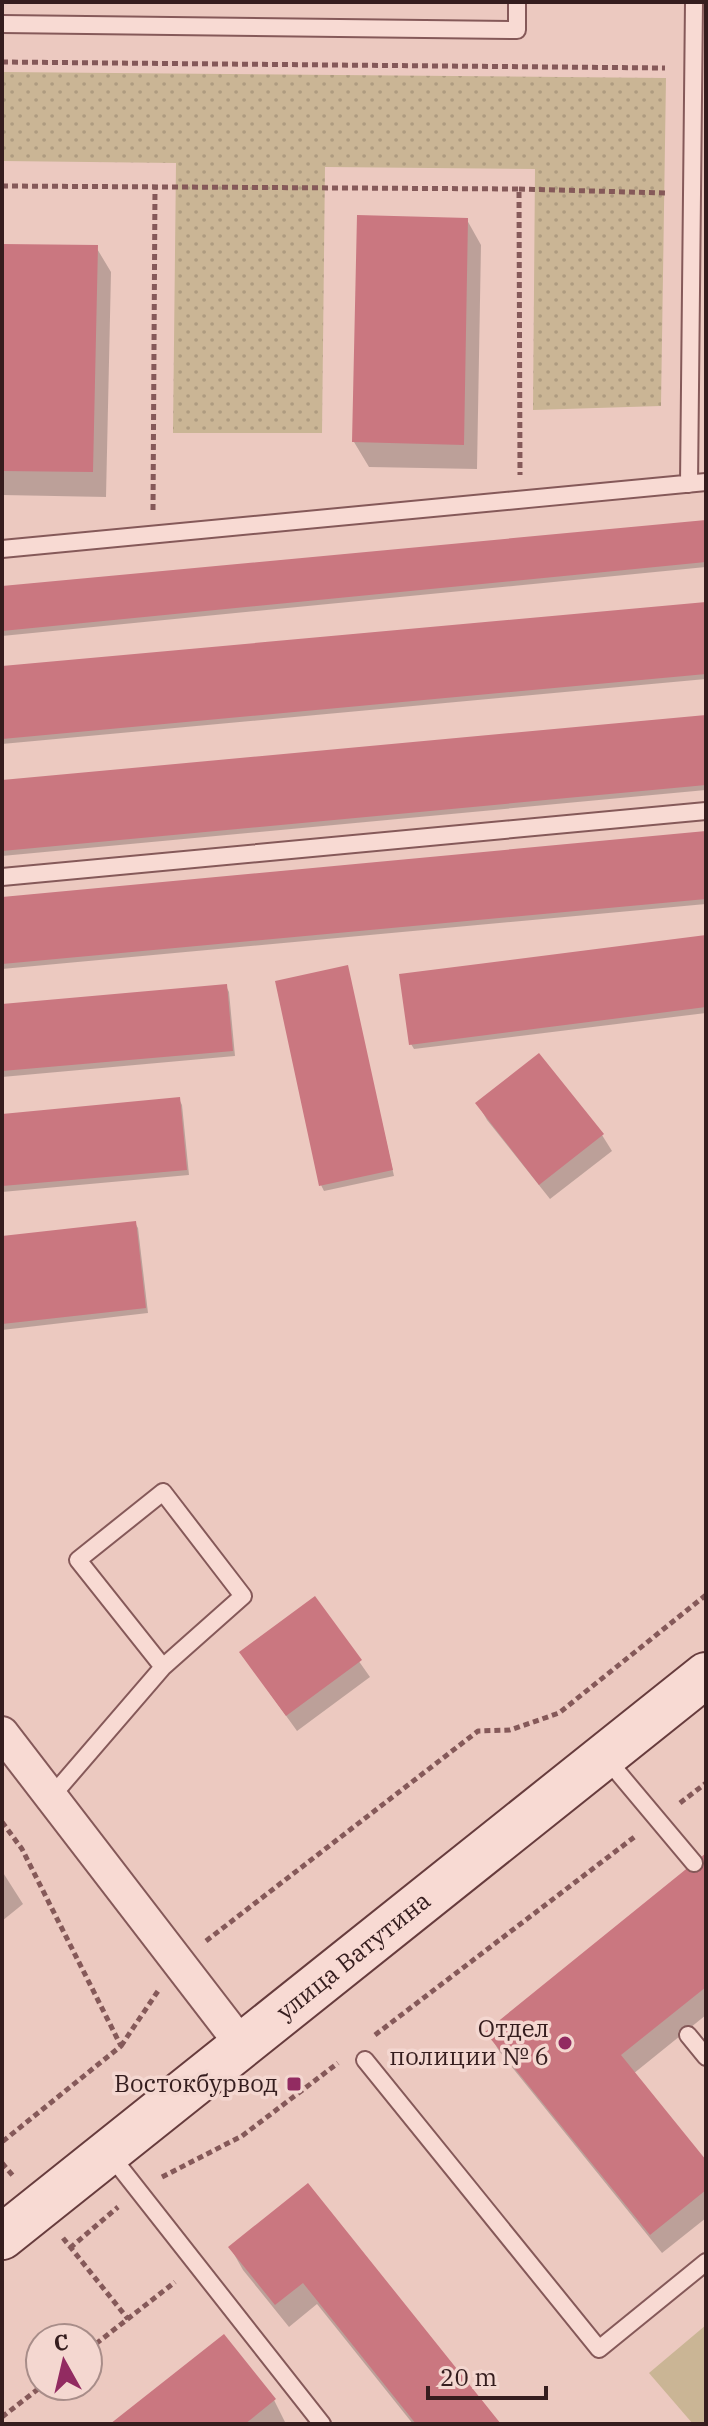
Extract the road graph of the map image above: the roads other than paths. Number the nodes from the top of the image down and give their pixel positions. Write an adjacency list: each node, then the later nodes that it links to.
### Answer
1 (517, 2): 3 (lane)
2 (694, 2): 4 (lane)
3 (2, 24)
4 (698, 483): 5 (lane)
5 (2, 549)
6 (706, 811): 7 (lane)
7 (2, 877)
8 (163, 1667): 8 (lane); 12 (lane)
9 (706, 1675): 11 (main road, улица Ватутина)
10 (2, 1733): 12 (street)
11 (604, 1756): 13 (lane); 15 (main road, улица Ватутина)
12 (51, 1797): 15 (street)
13 (694, 1863)
14 (688, 2035): 16 (lane)
15 (242, 2045): 18 (main road, улица Ватутина)
16 (706, 2057)
17 (365, 2060): 20 (lane)
18 (108, 2152): 19 (main road, улица Ватутина); 21 (lane)
19 (2, 2237)
20 (706, 2262)
21 (322, 2424)

